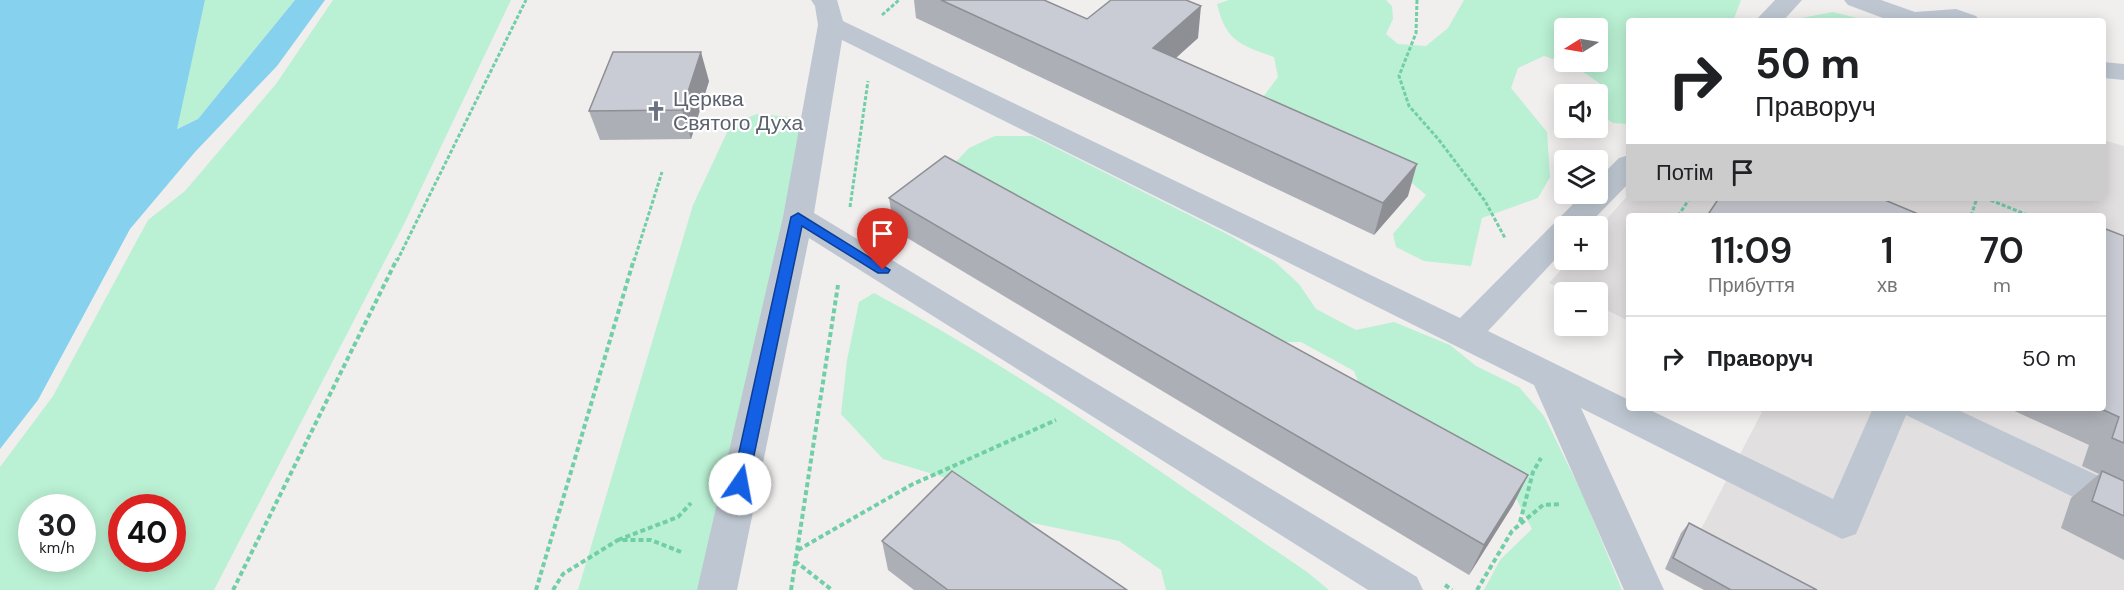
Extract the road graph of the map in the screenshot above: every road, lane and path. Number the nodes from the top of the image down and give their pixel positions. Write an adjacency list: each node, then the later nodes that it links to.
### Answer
1 (526, 0): 35 (path)
2 (899, 0): 11 (path)
3 (1417, 0): 22 (path)
4 (1789, 0): 7 (street)
5 (1857, 0): 8 (street)
6 (827, 13): 11 (street); 19 (street)
7 (1771, 18)
8 (1907, 18)
9 (1942, 18): 10 (street)
10 (1959, 18)
11 (874, 46): 21 (path); 23 (street)
12 (2106, 70): 13 (street)
13 (2124, 72)
14 (1626, 168): 18 (street)
15 (662, 172): 36 (path)
16 (1992, 201): 17 (path)
17 (2022, 213)
18 (1579, 216)
19 (798, 217): 21 (street); 34 (street)
20 (1554, 241): 22 (street)
21 (844, 246): 25 (street); 32 (path)
22 (1523, 273): 23 (street)
23 (1465, 334): 24 (street)
24 (1548, 376): 26 (street); 28 (street)
25 (1081, 392): 32 (path); 40 (street)
26 (1890, 411)
27 (1926, 411): 30 (street)
28 (1570, 426): 29 (street); 31 (path)
29 (1605, 504): 31 (path); 42 (street)
30 (2124, 506)
31 (1520, 523): 41 (path)
32 (797, 550): 33 (path)
33 (795, 561): 38 (path); 39 (path)
34 (727, 584): 37 (path)
35 (233, 590)
36 (536, 590)
37 (553, 590)
38 (791, 590)
39 (832, 590)
40 (1403, 590)
41 (1477, 590)
42 (1644, 590)

